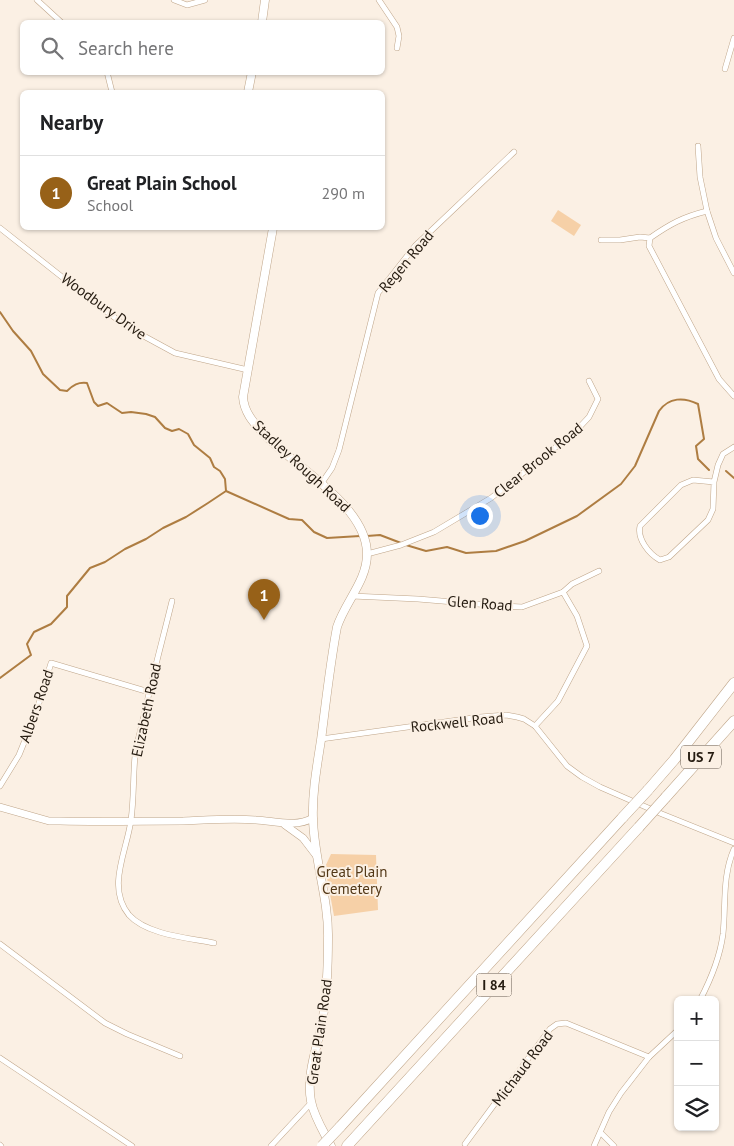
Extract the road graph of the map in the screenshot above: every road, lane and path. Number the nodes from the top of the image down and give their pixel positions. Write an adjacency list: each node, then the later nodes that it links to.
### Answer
1 (38, 0): 6 (street)
2 (174, 0): 3 (street)
3 (205, 0)
4 (265, 0): 7 (main road)
5 (379, 0): 9 (street)
6 (58, 20)
7 (262, 20)
8 (734, 38): 10 (street)
9 (397, 48)
10 (726, 69)
11 (108, 75): 13 (street)
12 (251, 75): 14 (main road)
13 (112, 90)
14 (248, 90)
15 (698, 146): 17 (street)
16 (514, 152): 28 (street, Regen Road)
17 (707, 211): 20 (street); 22 (street)
18 (0, 228): 23 (street, Woodbury Drive)
19 (274, 230): 23 (main road, Stadley Rough Road)
20 (650, 238): 21 (street); 25 (street)
21 (601, 240)
22 (734, 273)
23 (248, 370): 28 (main road, Stadley Rough Road)
24 (589, 381): 29 (street, Clear Brook Road)
25 (734, 396)
26 (734, 446): 27 (street)
27 (714, 482): 27 (street)
28 (321, 484): 29 (main road, Stadley Rough Road)
29 (367, 554): 32 (main road, Stadley Rough Road)
30 (599, 571): 31 (street, Glen Road)
31 (563, 592): 32 (street, Glen Road); 37 (street)
32 (352, 596): 39 (main road, Stadley Rough Road)
33 (172, 601): 35 (street, Elizabeth Road)
34 (734, 683): 62 (highway, I 84, bridge)
35 (149, 692): 40 (street, Albers Road); 44 (street, Elizabeth Road)
36 (734, 722): 41 (highway, US 7)
37 (536, 726): 39 (street, Rockwell Road); 46 (street, Rockwell Road)
38 (734, 730): 41 (highway, I 84)
39 (321, 739): 43 (main road, Stadley Rough Road)
40 (0, 786)
41 (668, 795): 59 (highway, I 84, bridge)
42 (0, 807): 44 (street, Great Plain Road)
43 (312, 818): 45 (street, Great Plain Road); 48 (main road, Great Plain Road)
44 (131, 821): 45 (street, Great Plain Road); 49 (street, Elizabeth Road)
45 (282, 823): 48 (street, Great Plain Road)
46 (734, 843)
47 (734, 849): 51 (street)
48 (316, 855): 56 (main road, Great Plain Road)
49 (214, 943)
50 (0, 944): 53 (street)
51 (702, 996)
52 (674, 1034): 54 (street)
53 (180, 1056)
54 (649, 1057): 57 (street); 58 (street, Michaud Road)
55 (0, 1058): 60 (street)
56 (311, 1104): 61 (street); 63 (main road, Great Plain Road)
57 (601, 1133): 64 (street); 65 (street)
58 (465, 1144)
59 (348, 1145)
60 (132, 1146)
61 (272, 1146)
62 (322, 1146)
63 (331, 1146)
64 (594, 1146)
65 (614, 1146)

